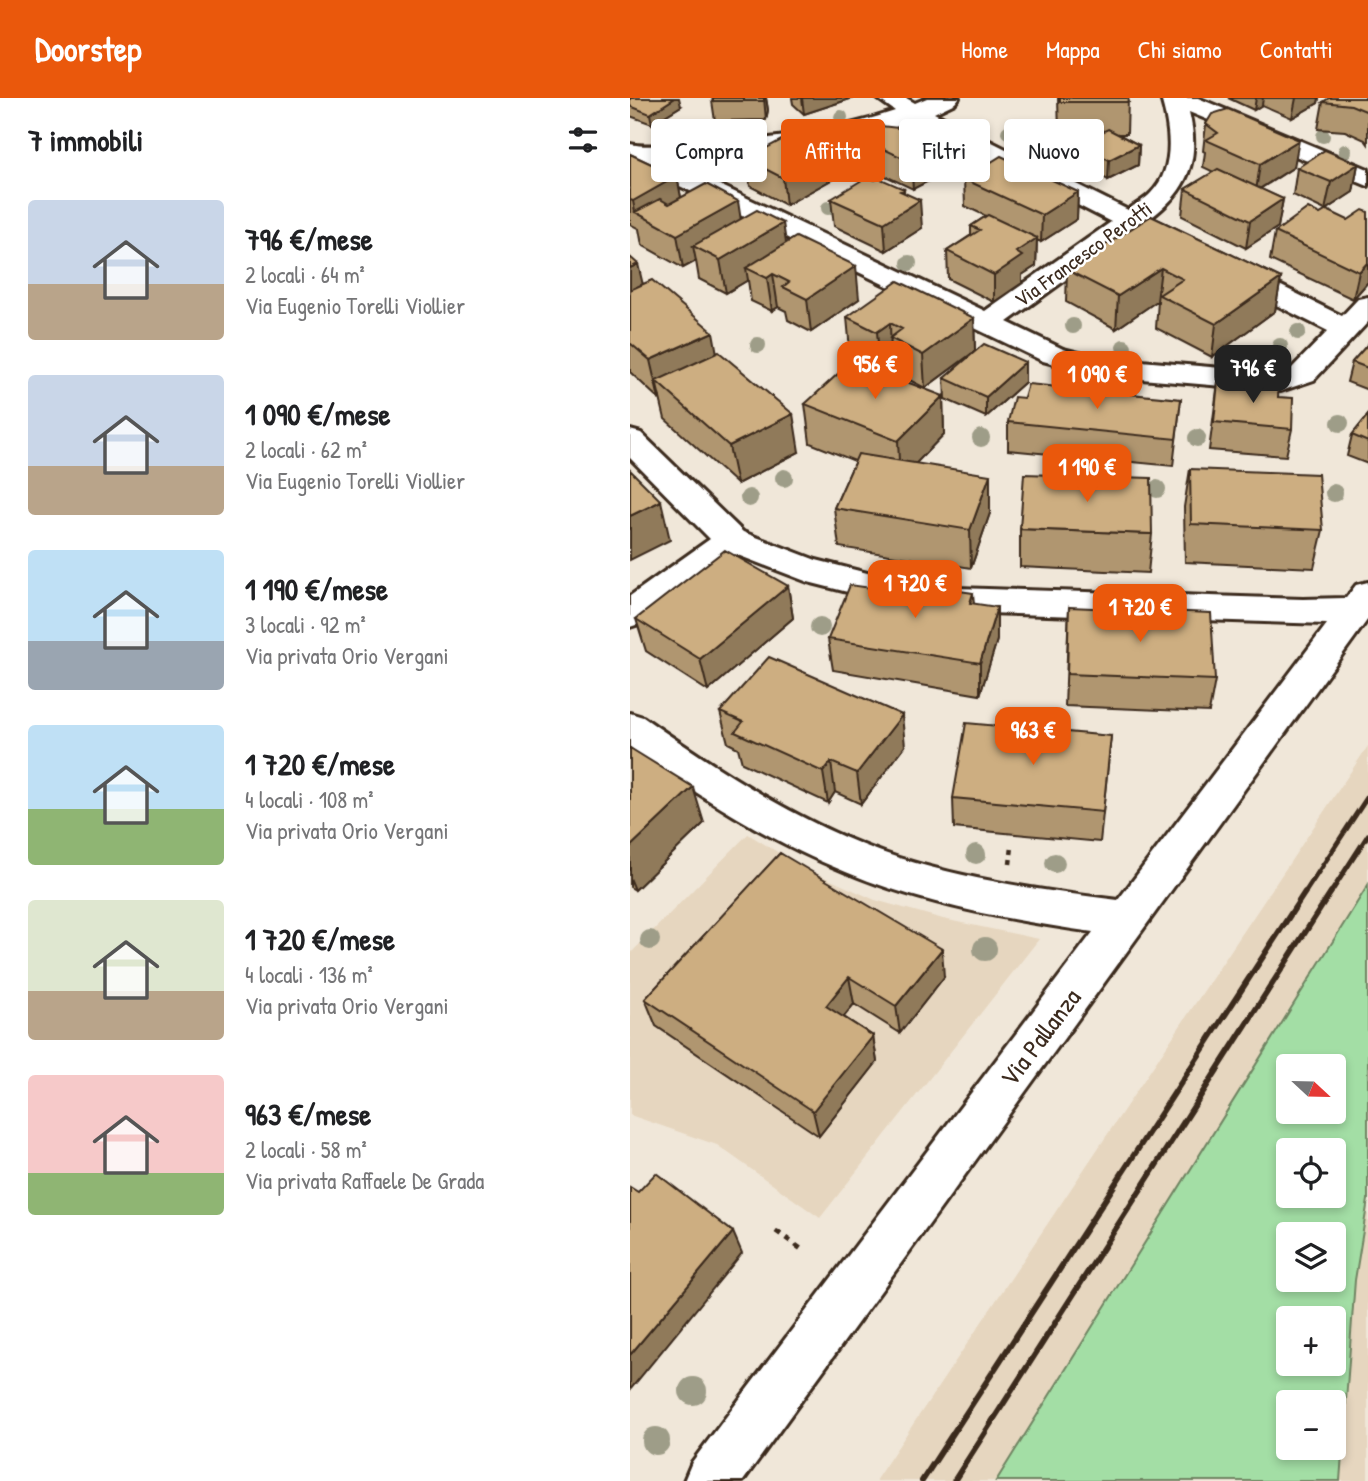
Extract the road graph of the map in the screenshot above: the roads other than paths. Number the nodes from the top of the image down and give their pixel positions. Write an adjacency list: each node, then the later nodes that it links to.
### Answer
1 (889, 98): 4 (street)
2 (947, 98): 4 (street)
3 (1175, 98): 6 (street); 7 (street, Via Francesco Perotti)
4 (915, 113): 5 (street); 7 (street)
5 (630, 152): 9 (street)
6 (1368, 178)
7 (1129, 221): 9 (street, Via Francesco Perotti); 10 (street)
8 (1368, 304): 10 (street)
9 (986, 324): 10 (street)
10 (1346, 329)
11 (630, 440): 12 (street)
12 (731, 540): 13 (street); 14 (street)
13 (1362, 602): 16 (street, Via Pallanza)
14 (630, 614)
15 (630, 727): 16 (street)
16 (1127, 919): 17 (street, Via Pallanza)
17 (711, 1481)

